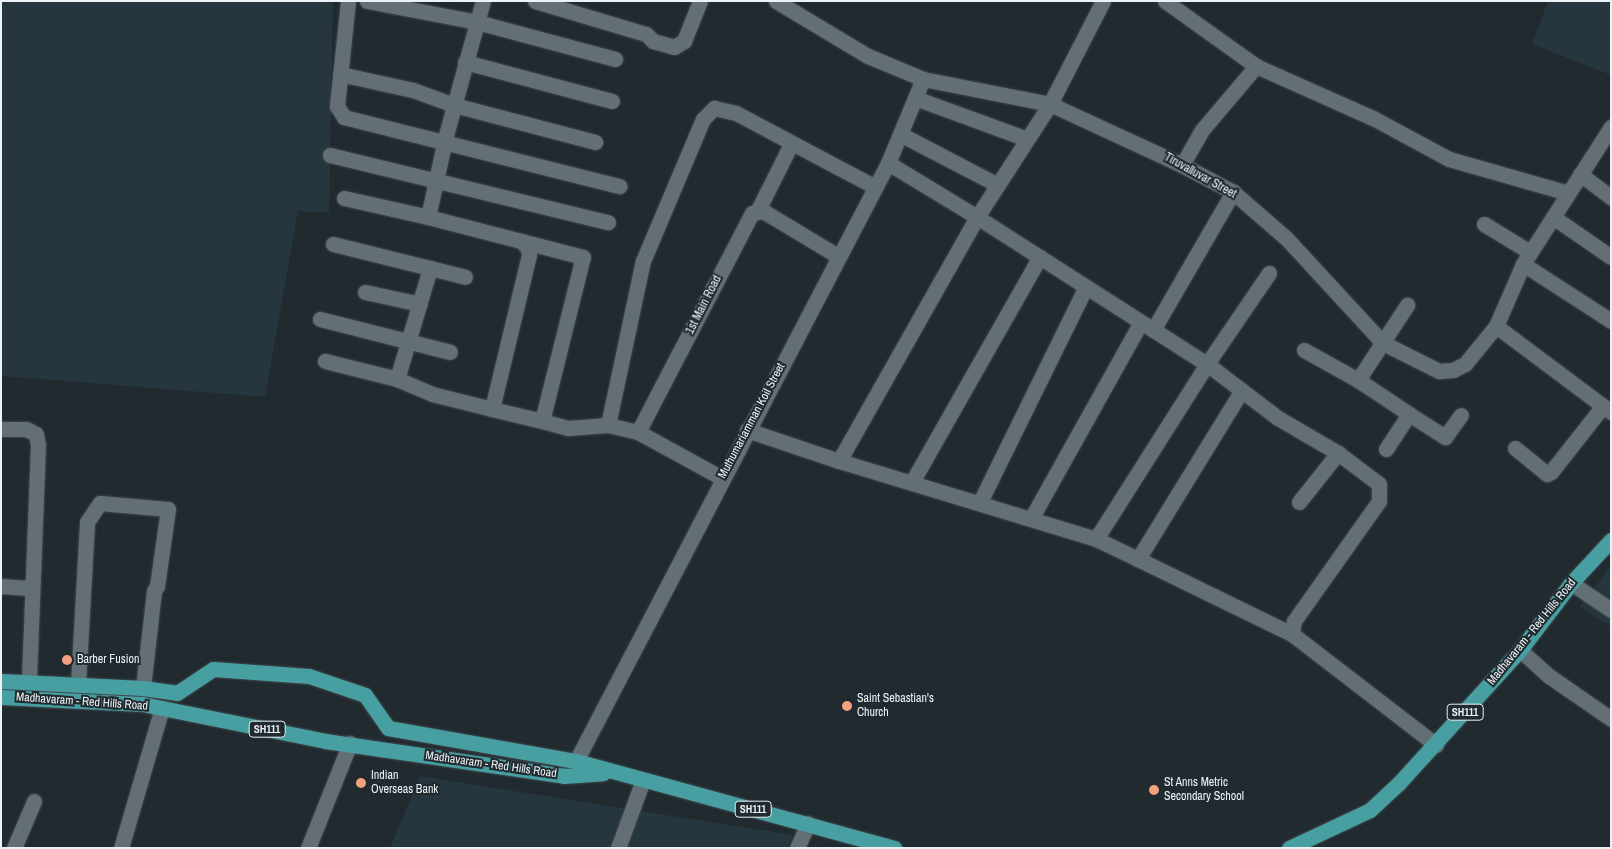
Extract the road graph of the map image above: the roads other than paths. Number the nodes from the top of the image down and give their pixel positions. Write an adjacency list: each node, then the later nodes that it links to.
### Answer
1 (348, 1): 13 (street)
2 (367, 1): 9 (street)
3 (483, 1): 9 (street)
4 (535, 1): 5 (street)
5 (700, 1)
6 (776, 1): 14 (street, Tiruvalluvar Street)
7 (1104, 1): 17 (street)
8 (1165, 1): 12 (street)
9 (477, 22): 10 (street); 11 (street)
10 (615, 59)
11 (465, 62): 16 (street); 18 (street)
12 (1256, 66): 27 (street); 34 (street)
13 (340, 74): 18 (street); 22 (street)
14 (923, 79): 15 (street, Muthumariamman Koil Street); 17 (street, Tiruvalluvar Street)
15 (915, 98): 20 (street, Muthumariamman Koil Street); 21 (street)
16 (612, 100)
17 (1050, 104): 21 (street); 27 (street, Tiruvalluvar Street)
18 (454, 105): 22 (street); 23 (street)
19 (1611, 127): 28 (street)
20 (900, 134): 26 (street, Muthumariamman Koil Street); 30 (street)
21 (1027, 140): 30 (street)
22 (444, 141): 29 (street); 31 (street)
23 (595, 142)
24 (792, 144): 32 (street); 37 (street, 1st Main Road); 74 (street)
25 (330, 155): 29 (street)
26 (888, 163): 32 (street, Muthumariamman Koil Street); 39 (street)
27 (1182, 165): 33 (street, Tiruvalluvar Street)
28 (1580, 174): 34 (street); 35 (street)
29 (436, 179): 38 (street); 41 (street)
30 (998, 184): 39 (street)
31 (619, 186)
32 (875, 187): 45 (street, Muthumariamman Koil Street)
33 (1233, 192): 58 (street); 61 (street, Tiruvalluvar Street)
34 (1568, 194): 40 (street)
35 (1611, 197)
36 (344, 198): 38 (street)
37 (758, 210): 45 (street); 77 (street, 1st Main Road)
38 (428, 217): 43 (street)
39 (977, 217): 46 (street); 81 (street)
40 (1553, 217): 47 (street); 48 (street)
41 (608, 222)
42 (1484, 224): 48 (street)
43 (521, 242): 69 (street); 73 (street)
44 (332, 244): 49 (street)
45 (838, 256): 76 (street, Muthumariamman Koil Street)
46 (1040, 257): 52 (street); 83 (street)
47 (1611, 257)
48 (1527, 258): 57 (street); 59 (street)
49 (430, 268): 51 (street); 54 (street)
50 (1269, 273): 65 (street)
51 (465, 277)
52 (1086, 287): 58 (street); 84 (street)
53 (365, 292): 54 (street)
54 (420, 304): 60 (street)
55 (1407, 305): 61 (street)
56 (320, 319): 60 (street)
57 (1611, 321)
58 (1147, 326): 65 (street); 86 (street)
59 (1496, 326): 61 (street, Tiruvalluvar Street); 70 (street)
60 (409, 340): 63 (street); 66 (street)
61 (1383, 343): 67 (street)
62 (1304, 350): 67 (street)
63 (450, 352)
64 (325, 361): 66 (street)
65 (1207, 364): 68 (street); 87 (street)
66 (398, 379): 69 (street)
67 (1358, 380): 71 (street)
68 (1242, 390): 80 (street); 89 (street)
69 (492, 409): 73 (street)
70 (1607, 409): 78 (street)
71 (1408, 414): 72 (street); 79 (street)
72 (1461, 415)
73 (542, 421): 74 (street)
74 (608, 425): 77 (street)
75 (1, 429): 92 (street)
76 (747, 430): 81 (street); 82 (street, Muthumariamman Koil Street)
77 (638, 432): 82 (street)
78 (1515, 448)
79 (1386, 449)
80 (1338, 453): 85 (street); 94 (street)
81 (839, 461): 83 (street)
82 (722, 478): 105 (street, Muthumariamman Koil Street)
83 (912, 482): 84 (street)
84 (980, 502): 86 (street)
85 (1299, 502)
86 (1032, 517): 87 (street)
87 (1096, 539): 89 (street)
88 (1611, 540): 90 (main road, Madhavaram - Red Hills Road / SH111)
89 (1138, 559): 94 (street)
90 (1571, 583): 93 (street); 95 (main road, Madhavaram - Red Hills Road / SH111)
91 (1, 586): 92 (street)
92 (32, 588): 97 (street)
93 (1611, 610)
94 (1292, 634): 104 (street)
95 (1520, 650): 102 (street); 104 (main road, Madhavaram - Red Hills Road / SH111)
96 (1, 681): 97 (main road, Madhavaram - Red Hills Road)
97 (29, 681): 98 (main road, Madhavaram - Red Hills Road)
98 (78, 684): 99 (main road, Madhavaram - Red Hills Road); 99 (street)
99 (143, 688): 105 (main road, Madhavaram - Red Hills Road / SH111)
100 (1, 697): 101 (main road, Madhavaram - Red Hills Road)
101 (162, 708): 103 (main road, Madhavaram - Red Hills Road / SH111); 110 (street)
102 (1611, 719)
103 (350, 744): 106 (main road, Madhavaram - Red Hills Road / SH111); 113 (street)
104 (1436, 745): 116 (main road, Madhavaram - Red Hills Road / SH111)
105 (576, 761): 106 (main road, Madhavaram - Red Hills Road / SH111)
106 (611, 772): 107 (main road, Madhavaram - Red Hills Road / SH111)
107 (643, 780): 109 (main road, Madhavaram - Red Hills Road / SH111); 114 (street)
108 (34, 801): 112 (street)
109 (808, 823): 111 (main road, Madhavaram - Red Hills Road / SH111); 115 (street)
110 (125, 846)
111 (886, 847)
112 (14, 848)
113 (308, 848)
114 (618, 848)
115 (797, 848)
116 (1289, 848)

